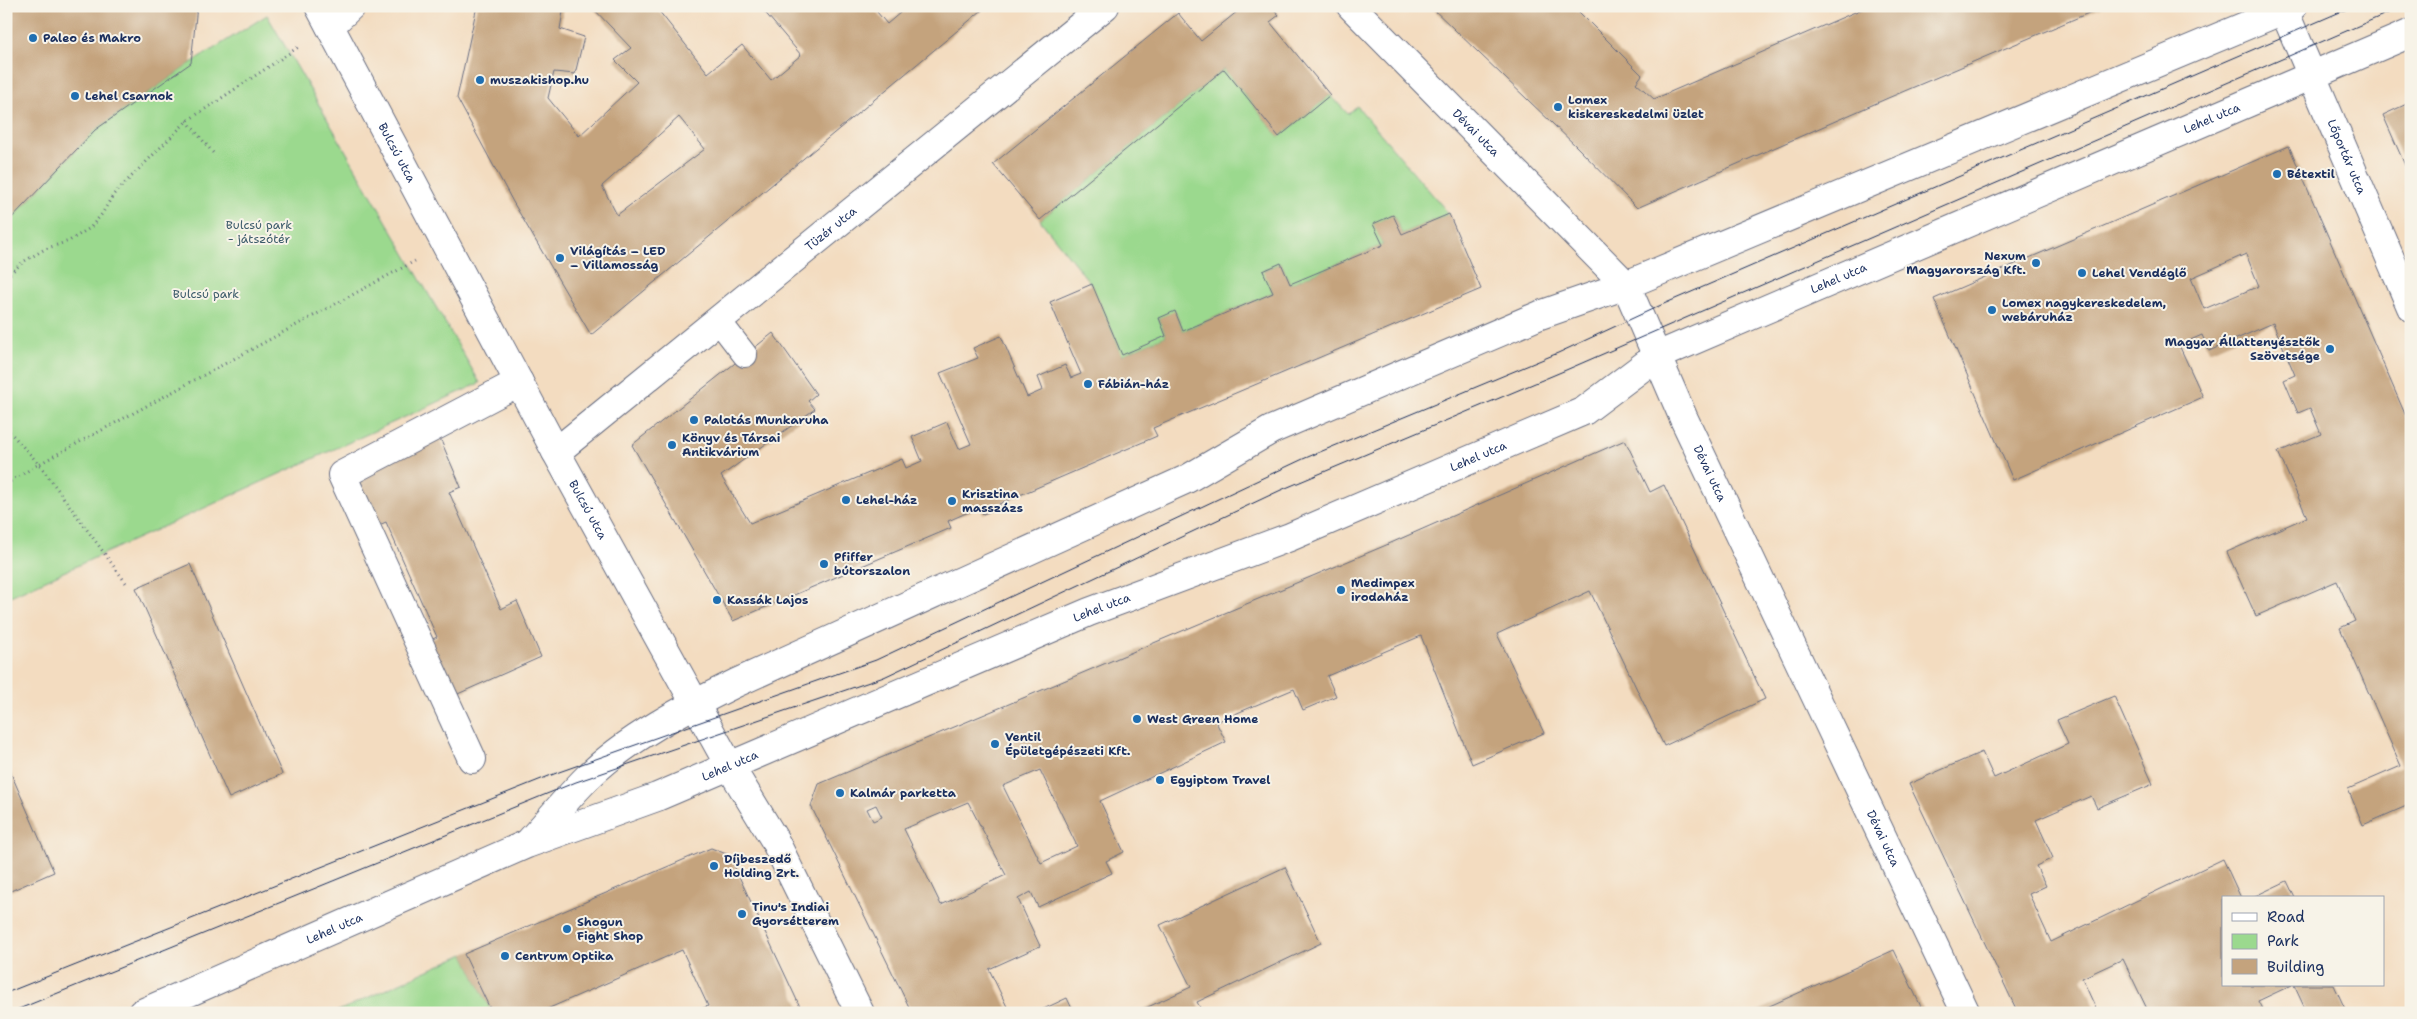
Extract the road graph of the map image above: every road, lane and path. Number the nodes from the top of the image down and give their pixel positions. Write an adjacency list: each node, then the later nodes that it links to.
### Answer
1 (351, 6): 5 (main road)
2 (1105, 6): 14 (main road, Tüzér utca)
3 (1351, 6): 12 (main road, Dévai utca)
4 (2286, 8): 7 (main road, Lőportár utca); 12 (main road, Lehel utca)
5 (324, 16): 8 (path); 10 (main road, Bulcsú utca)
6 (2411, 33): 7 (main road, Lehel utca)
7 (2312, 76): 13 (main road, Lőportár utca); 16 (main road, Lehel utca)
8 (187, 121): 9 (path); 11 (path)
9 (214, 154)
10 (446, 244): 17 (main road, Bulcsú utca); 20 (path)
11 (6, 277)
12 (1626, 285): 16 (main road, Dévai utca); 23 (main road, Lehel utca)
13 (2411, 307)
14 (718, 320): 15 (lane); 19 (main road, Tüzér utca)
15 (745, 355)
16 (1657, 356): 25 (main road, Lehel utca); 29 (main road, Dévai utca)
17 (519, 382): 19 (main road, Bulcsú utca); 24 (main road)
18 (6, 428): 20 (path)
19 (556, 452): 23 (main road, Bulcsú utca)
20 (39, 464): 21 (path); 22 (path)
21 (6, 484)
22 (126, 584)
23 (694, 703): 25 (main road, Bulcsú utca); 26 (main road, Lehel utca)
24 (472, 759)
25 (729, 765): 26 (main road, Lehel utca); 28 (main road, Bulcsú utca)
26 (527, 844): 27 (main road, Lehel utca)
27 (142, 1013)
28 (860, 1013)
29 (1966, 1013)

